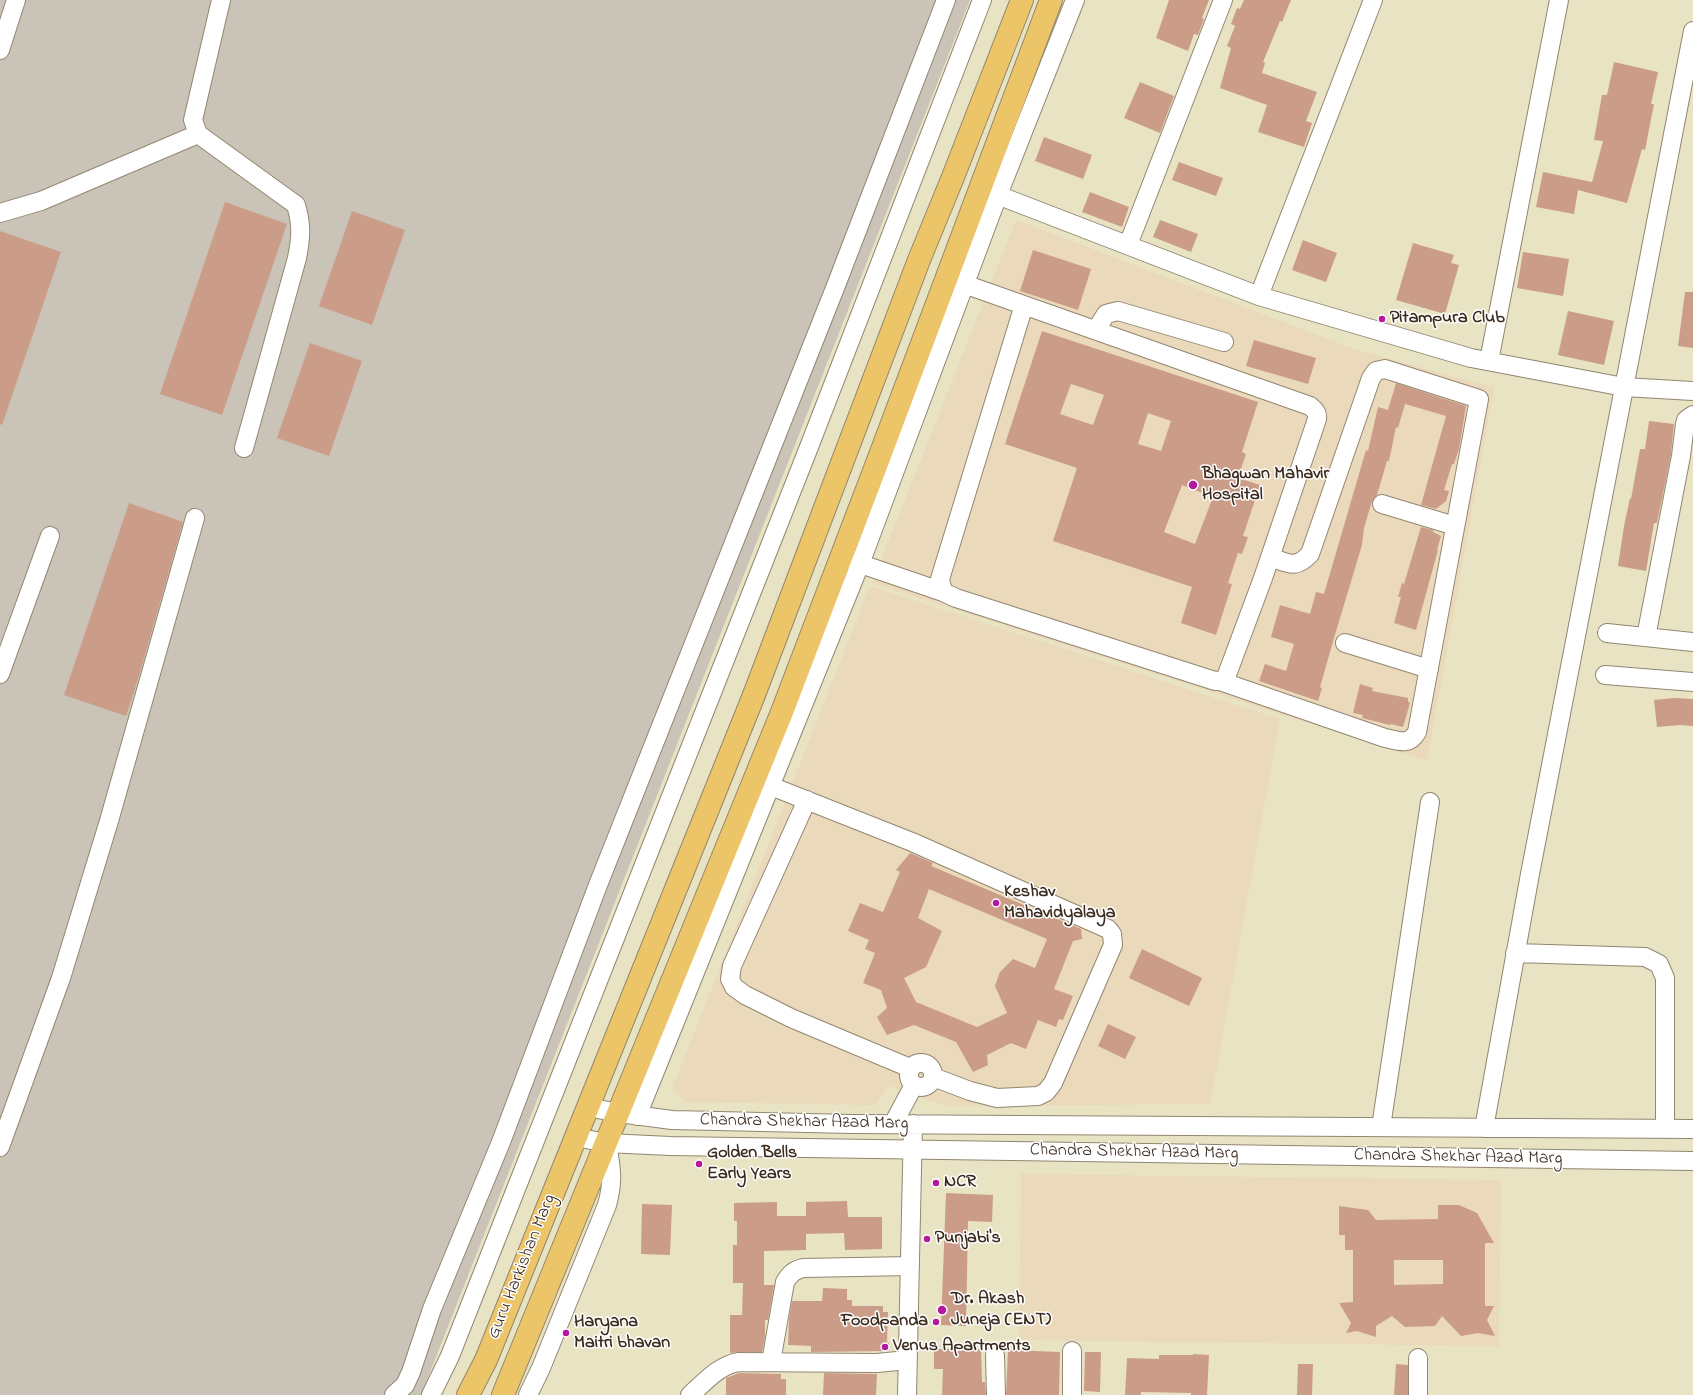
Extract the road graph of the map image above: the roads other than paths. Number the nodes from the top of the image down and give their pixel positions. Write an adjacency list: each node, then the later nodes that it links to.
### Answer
1 (16, 0): 12 (street)
2 (221, 0): 13 (street)
3 (946, 0): 69 (street)
4 (982, 0): 70 (street)
5 (1022, 0): 17 (main road, Guru Harkishan Marg)
6 (1051, 0): 14 (main road, Guru Harkishan Marg)
7 (1075, 0): 14 (street)
8 (1223, 0): 16 (street)
9 (1373, 0): 19 (street)
10 (1559, 0): 23 (street)
11 (1693, 31): 24 (street)
12 (0, 50)
13 (198, 134): 15 (street); 27 (street)
14 (989, 191): 16 (street); 18 (main road, Guru Harkishan Marg)
15 (0, 213)
16 (1128, 245): 19 (street)
17 (919, 260): 18 (main road); 50 (main road, Guru Harkishan Marg)
18 (956, 278): 20 (street); 34 (main road, Guru Harkishan Marg)
19 (1259, 296): 23 (street)
20 (1024, 305): 21 (street); 35 (street)
21 (1096, 330): 22 (street); 33 (street)
22 (1224, 342)
23 (1489, 361): 24 (street)
24 (1624, 388): 25 (street); 48 (street)
25 (1693, 392)
26 (1692, 411): 28 (street)
27 (244, 448)
28 (1687, 457): 37 (street)
29 (1382, 504): 31 (street)
30 (195, 518): 60 (street)
31 (1455, 526): 33 (street); 40 (street)
32 (50, 536): 41 (street)
33 (1270, 557): 43 (street)
34 (851, 561): 35 (street); 45 (main road, Guru Harkishan Marg)
35 (943, 592): 43 (street)
36 (1607, 633): 37 (street)
37 (1646, 637): 38 (street)
38 (1693, 642)
39 (1345, 643): 40 (street)
40 (1429, 669): 43 (street)
41 (0, 674)
42 (1605, 675): 44 (street)
43 (1220, 681)
44 (1693, 682)
45 (762, 782): 46 (street); 51 (main road, Guru Harkishan Marg)
46 (807, 800): 49 (street); 49 (street)
47 (1430, 802): 54 (street)
48 (1516, 953): 55 (street); 56 (street)
49 (912, 1077): 52 (street)
50 (587, 1107): 51 (street, Chandra Shekhar Azad Marg); 58 (main road, Guru Harkishan Marg)
51 (628, 1115): 52 (street, Chandra Shekhar Azad Marg); 59 (main road, Guru Harkishan Marg)
52 (893, 1124): 53 (street, Chandra Shekhar Azad Marg)
53 (913, 1124): 54 (street, Chandra Shekhar Azad Marg); 61 (street)
54 (1381, 1127): 55 (street, Chandra Shekhar Azad Marg)
55 (1484, 1128): 56 (street, Chandra Shekhar Azad Marg)
56 (1664, 1129): 57 (street, Chandra Shekhar Azad Marg)
57 (1693, 1130)
58 (575, 1137): 59 (street, Chandra Shekhar Azad Marg); 71 (main road, Guru Harkishan Marg)
59 (607, 1143): 61 (street, Chandra Shekhar Azad Marg); 72 (main road, Guru Harkishan Marg); 73 (street)
60 (0, 1147)
61 (912, 1150): 62 (street, Chandra Shekhar Azad Marg); 63 (street)
62 (1693, 1161)
63 (910, 1266): 67 (street); 68 (street)
64 (1072, 1351): 77 (street)
65 (995, 1355): 76 (street)
66 (1418, 1358): 78 (street)
67 (908, 1360): 68 (street); 75 (street)
68 (771, 1362): 74 (street)
69 (394, 1395)
70 (432, 1395)
71 (468, 1395)
72 (503, 1395)
73 (528, 1395)
74 (690, 1395)
75 (907, 1395)
76 (996, 1395)
77 (1072, 1395)
78 (1418, 1395)

